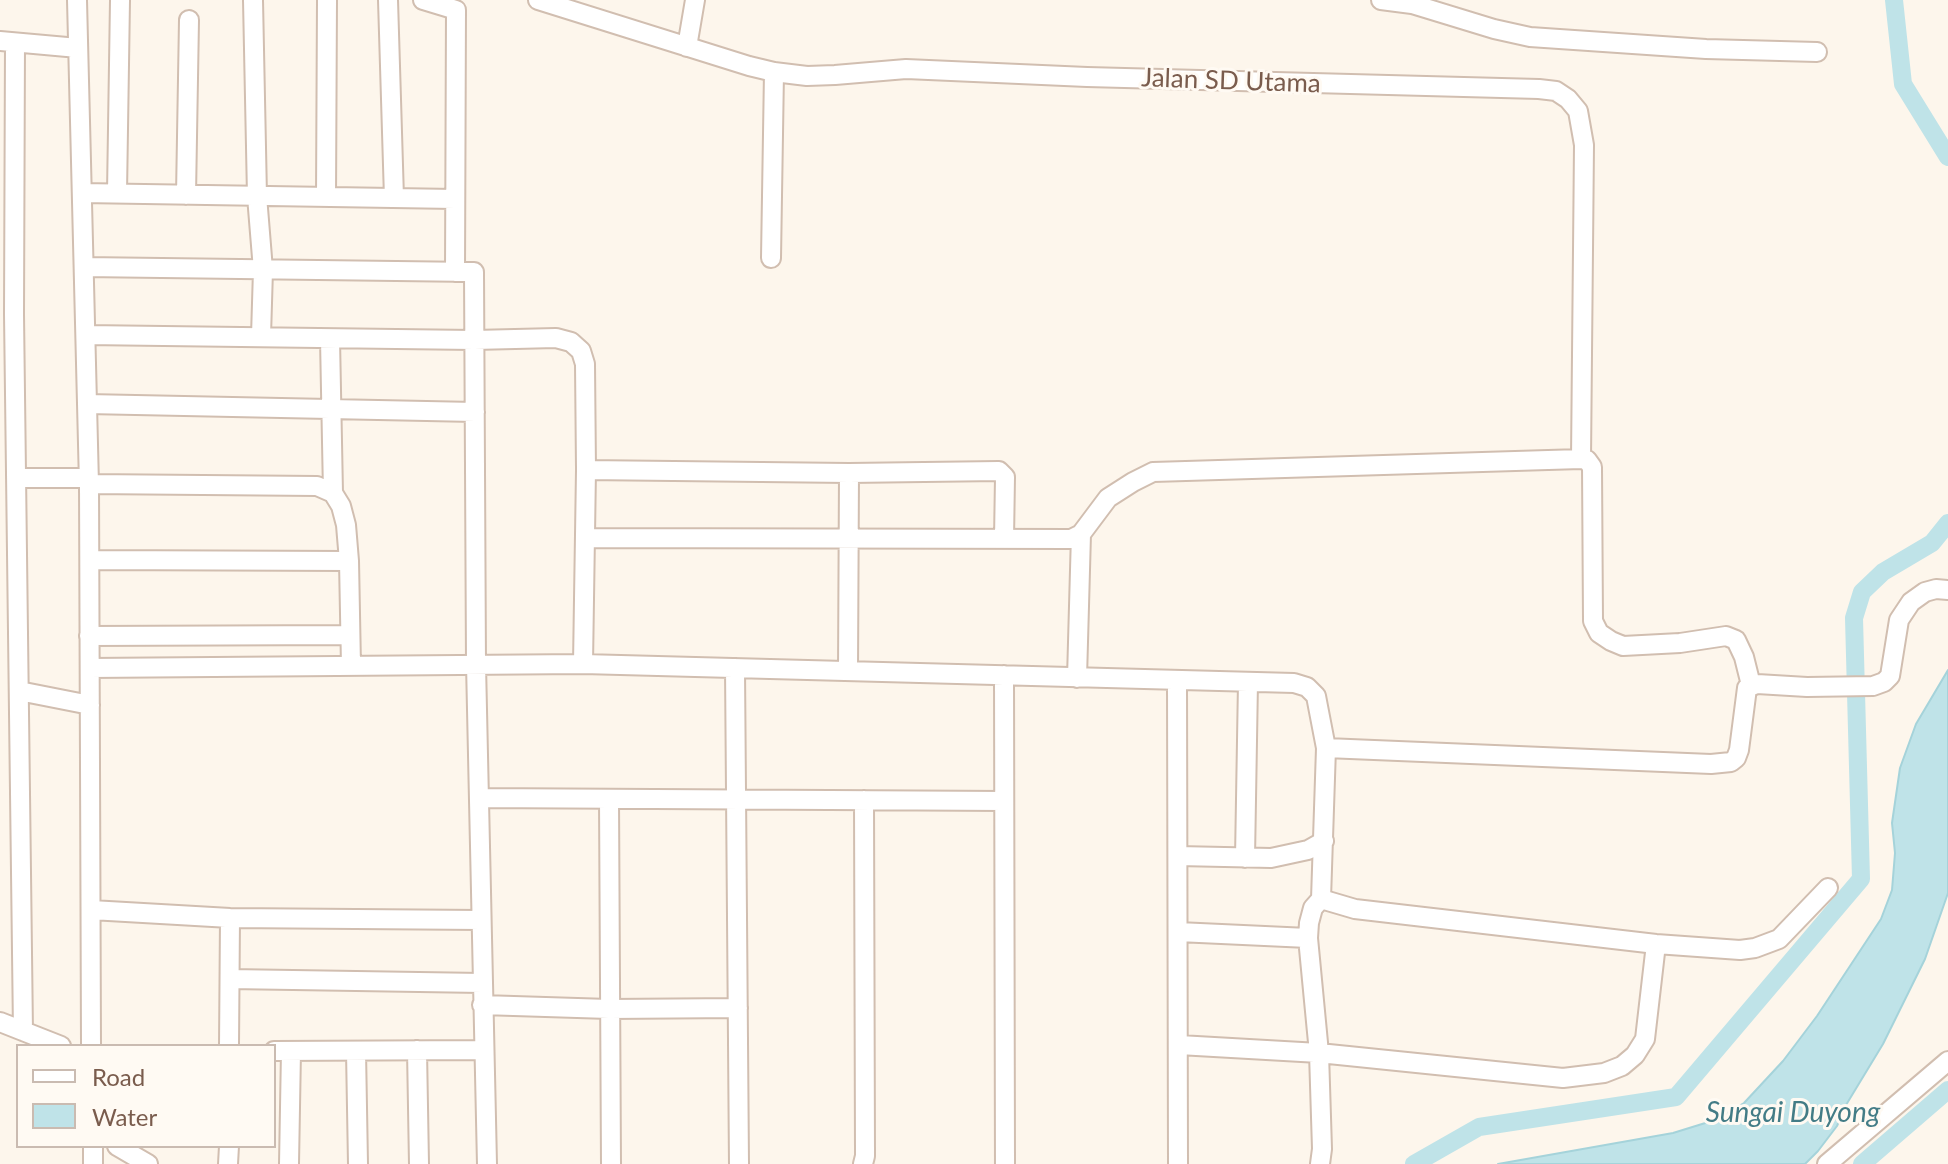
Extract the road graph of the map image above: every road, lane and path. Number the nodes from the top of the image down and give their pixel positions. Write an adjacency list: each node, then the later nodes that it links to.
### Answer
1 (77, 0): 13 (street)
2 (120, 0): 17 (street)
3 (253, 0): 19 (street)
4 (327, 0): 20 (street)
5 (388, 0): 21 (street)
6 (423, 0): 22 (street)
7 (695, 0): 12 (street)
8 (1381, 0): 14 (street)
9 (548, 2): 12 (street, Jalan SD Utama)
10 (189, 20): 18 (street)
11 (7, 42): 13 (street); 27 (street)
12 (687, 47): 15 (street, Jalan SD Utama)
13 (78, 48): 16 (street)
14 (1817, 52)
15 (774, 72): 23 (street); 35 (street, Jalan SD Utama)
16 (82, 193): 17 (street); 24 (street)
17 (117, 193): 18 (street)
18 (186, 195): 19 (street)
19 (257, 196): 20 (street); 25 (street)
20 (326, 197): 21 (street)
21 (394, 198): 22 (street)
22 (455, 199): 26 (street)
23 (771, 258)
24 (84, 267): 25 (street); 28 (street)
25 (263, 270): 26 (street); 29 (street)
26 (464, 272): 31 (street)
27 (7, 314): 38 (street)
28 (86, 335): 29 (street); 32 (street)
29 (261, 336): 30 (street)
30 (330, 339): 31 (street); 33 (street)
31 (474, 340): 34 (street); 36 (street)
32 (87, 404): 33 (street); 39 (street)
33 (330, 408): 34 (street); 40 (street)
34 (475, 412): 50 (street)
35 (1581, 459): 41 (street); 61 (street, Jalan SD Utama)
36 (586, 470): 37 (street); 42 (street)
37 (849, 473): 43 (street); 44 (street)
38 (16, 478): 39 (street); 59 (street)
39 (89, 481): 40 (street); 45 (street)
40 (333, 493): 46 (street)
41 (1081, 534): 44 (street); 57 (street)
42 (585, 538): 43 (street); 51 (street)
43 (848, 538): 44 (street); 55 (street)
44 (1004, 539)
45 (90, 560): 46 (street); 49 (street)
46 (349, 561): 48 (street)
47 (1948, 590): 61 (street)
48 (350, 635): 49 (street); 52 (street)
49 (89, 636): 53 (street)
50 (476, 664): 51 (street); 52 (street); 64 (street)
51 (583, 664): 54 (street)
52 (351, 666): 53 (street)
53 (90, 668): 62 (street)
54 (735, 668): 55 (street); 66 (street)
55 (848, 671): 56 (street)
56 (1004, 675): 57 (street); 68 (street)
57 (1077, 678): 58 (street)
58 (1177, 680): 60 (street); 70 (street)
59 (12, 682): 62 (street); 86 (street)
60 (1248, 682): 63 (street); 71 (street)
61 (1751, 685): 63 (street)
62 (90, 705): 74 (street)
63 (1326, 748): 69 (street)
64 (479, 798): 65 (street); 76 (street)
65 (609, 799): 66 (street); 84 (street)
66 (736, 800): 67 (street); 83 (street)
67 (864, 800): 68 (street); 105 (street)
68 (1004, 801): 106 (street)
69 (1324, 841): 71 (street); 73 (street)
70 (1178, 856): 71 (street); 77 (street)
71 (1245, 858)
72 (1828, 888): 79 (street)
73 (1321, 899): 78 (street); 79 (street)
74 (91, 910): 75 (street); 88 (street)
75 (230, 918): 76 (street); 80 (street)
76 (481, 920): 81 (street)
77 (1178, 932): 78 (street); 90 (street)
78 (1308, 938): 95 (street)
79 (1656, 944): 95 (street)
80 (230, 979): 81 (street); 89 (street)
81 (482, 983): 82 (street)
82 (482, 1005): 84 (street); 92 (street)
83 (738, 1008): 84 (street); 104 (street)
84 (609, 1009): 103 (street)
85 (0, 1022): 86 (street)
86 (23, 1031): 87 (street)
87 (56, 1044)
88 (91, 1044)
89 (229, 1044)
90 (1179, 1045): 95 (street); 107 (street)
91 (417, 1050): 92 (street); 94 (street); 101 (street)
92 (483, 1050): 102 (street)
93 (282, 1051): 94 (street); 99 (street)
94 (356, 1051): 100 (street)
95 (1319, 1053): 108 (street)
96 (1948, 1061): 109 (street)
97 (120, 1148): 98 (street)
98 (148, 1164)
99 (289, 1164)
100 (358, 1164)
101 (419, 1164)
102 (487, 1164)
103 (611, 1164)
104 (739, 1164)
105 (863, 1164)
106 (1005, 1164)
107 (1178, 1164)
108 (1320, 1164)
109 (1827, 1164)

